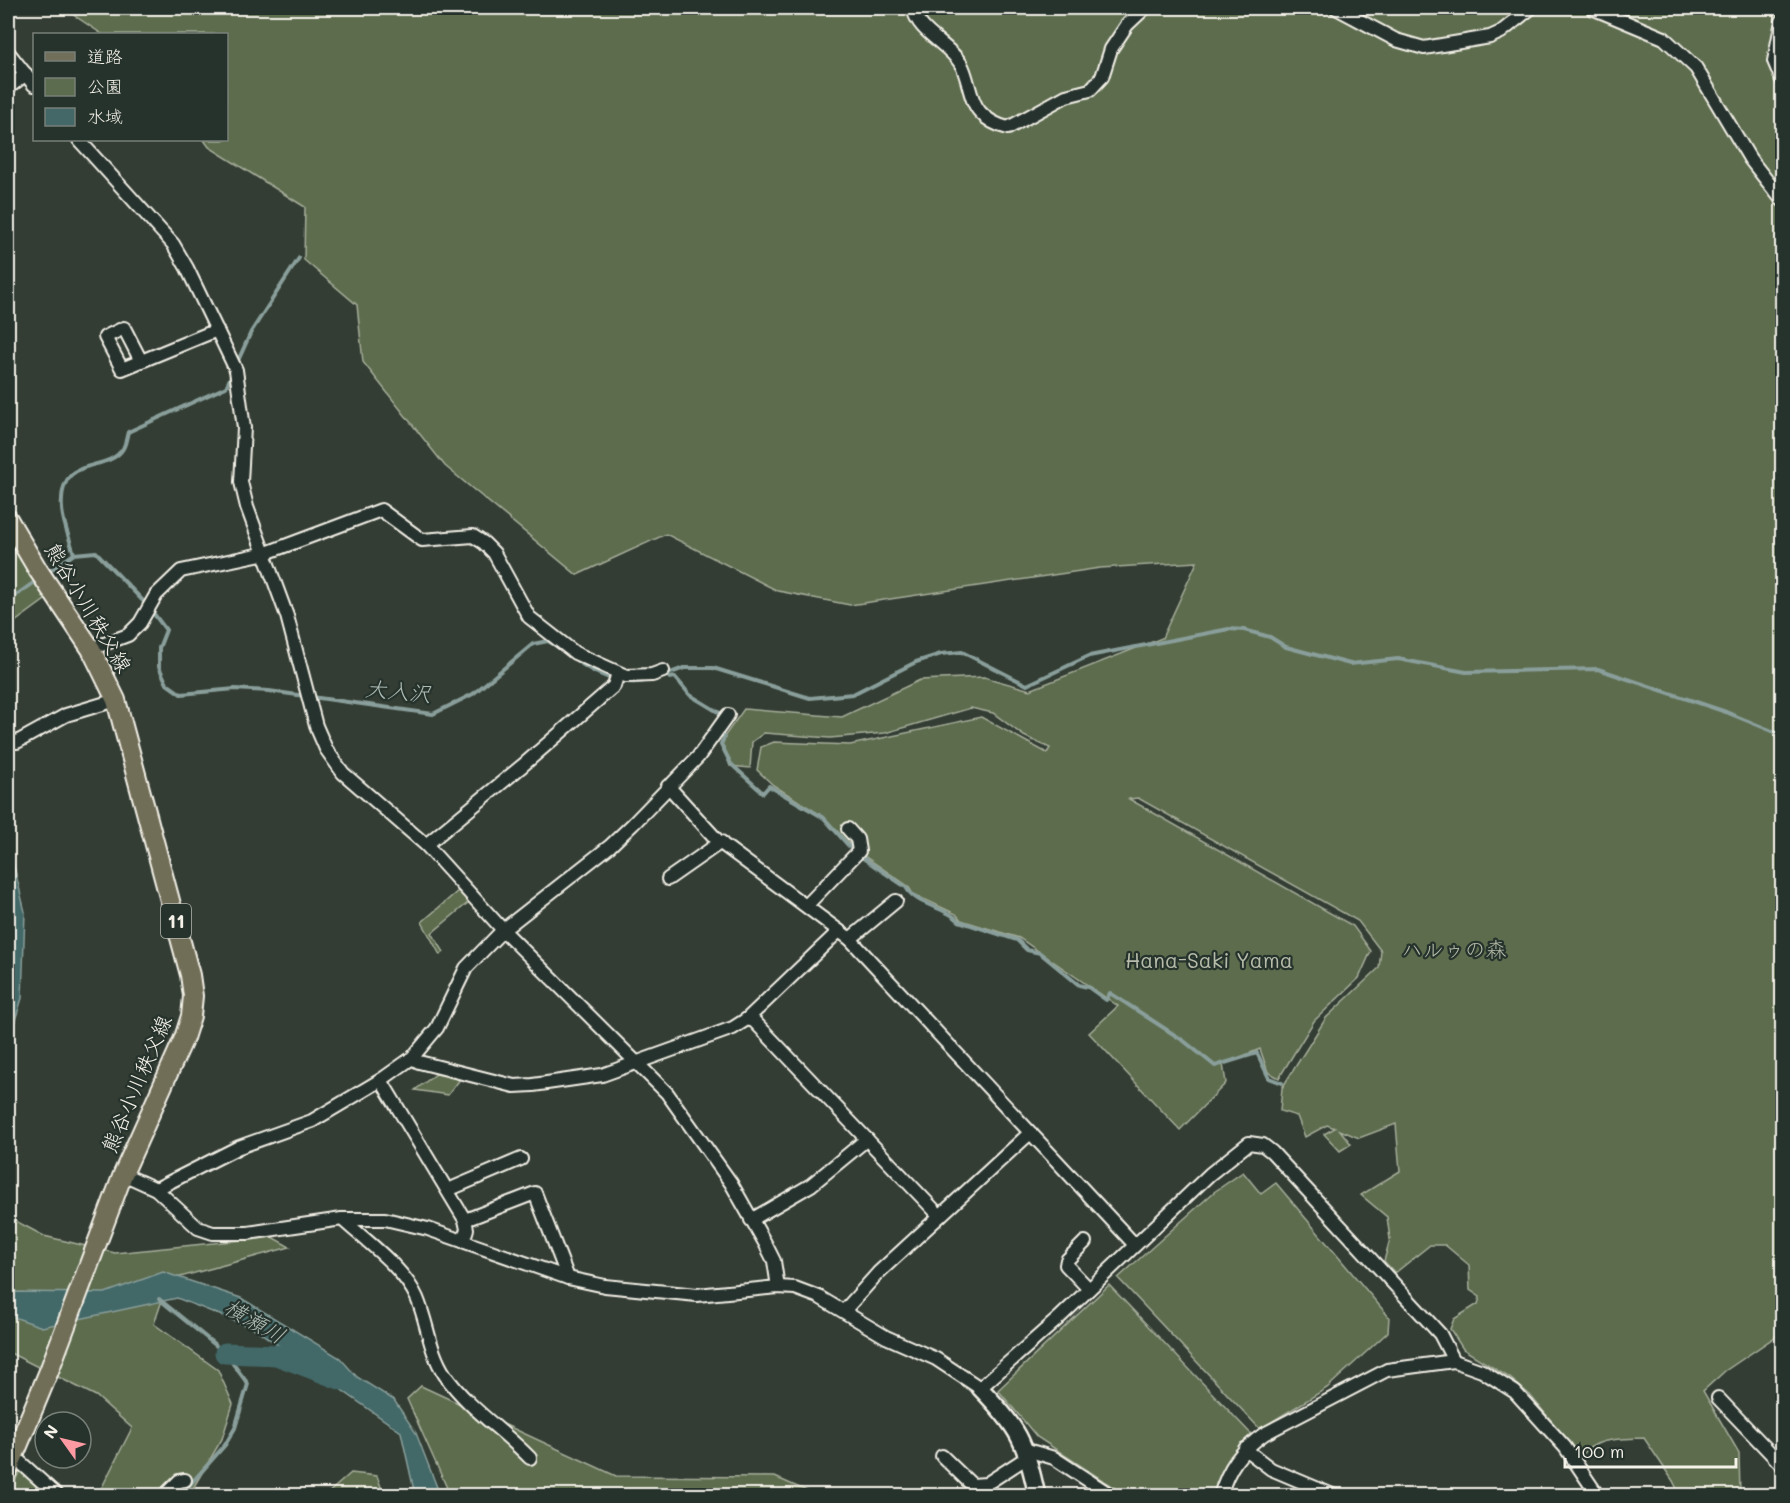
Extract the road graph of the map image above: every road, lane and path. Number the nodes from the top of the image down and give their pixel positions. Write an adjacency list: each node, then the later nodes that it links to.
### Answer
1 (913, 8): 2 (street)
2 (1145, 8)
3 (1336, 8): 4 (street)
4 (1531, 8)
5 (1592, 8): 13 (street)
6 (1782, 21): 9 (street)
7 (8, 52): 8 (street)
8 (26, 74): 10 (street); 11 (street)
9 (1782, 80)
10 (33, 84)
11 (8, 88)
12 (80, 141): 14 (street)
13 (1782, 200)
14 (217, 330): 15 (street); 17 (street)
15 (141, 361)
16 (8, 519): 18 (main road, 熊谷小川秩父線 / 11)
17 (266, 553): 18 (street); 20 (street); 27 (street)
18 (91, 649): 21 (main road, 熊谷小川秩父線 / 11)
19 (663, 671): 20 (street)
20 (616, 678): 27 (street)
21 (116, 700): 23 (street); 41 (main road, 熊谷小川秩父線 / 11)
22 (728, 715): 24 (street)
23 (17, 742)
24 (668, 786): 26 (street); 31 (street)
25 (849, 829): 30 (street)
26 (721, 842): 28 (street); 30 (street)
27 (426, 846): 31 (street)
28 (668, 879)
29 (896, 901): 33 (street)
30 (806, 906): 32 (street)
31 (504, 930): 35 (street); 36 (street)
32 (839, 932): 33 (street); 34 (street)
33 (850, 939): 38 (street)
34 (747, 1019): 36 (street); 39 (street)
35 (412, 1058): 36 (street); 37 (street)
36 (637, 1064): 47 (street)
37 (381, 1080): 42 (street); 43 (street)
38 (1030, 1133): 44 (street); 50 (street)
39 (867, 1139): 44 (street); 47 (street)
40 (521, 1159): 43 (street)
41 (123, 1174): 42 (street); 61 (main road, 熊谷小川秩父線 / 11)
42 (156, 1189): 45 (street)
43 (447, 1190): 46 (street)
44 (940, 1216): 54 (street)
45 (342, 1219): 48 (street); 62 (street)
46 (465, 1220): 48 (street); 51 (street)
47 (751, 1220): 52 (street)
48 (463, 1241): 51 (street)
49 (1085, 1242): 53 (street)
50 (1135, 1245): 53 (street); 55 (street)
51 (568, 1278): 52 (street)
52 (778, 1287): 54 (street)
53 (1089, 1289): 56 (street)
54 (844, 1311): 56 (street)
55 (1454, 1361): 58 (street); 71 (street)
56 (980, 1388): 59 (street)
57 (1718, 1398): 63 (street)
58 (1245, 1449): 65 (street); 70 (street)
59 (1028, 1453): 60 (street); 68 (street); 69 (street)
60 (942, 1456)
61 (9, 1458): 66 (street)
62 (531, 1458)
63 (1782, 1465)
64 (185, 1480): 67 (street)
65 (1223, 1494)
66 (58, 1496)
67 (164, 1496)
68 (1037, 1496)
69 (1112, 1496)
70 (1335, 1496)
71 (1598, 1496)

